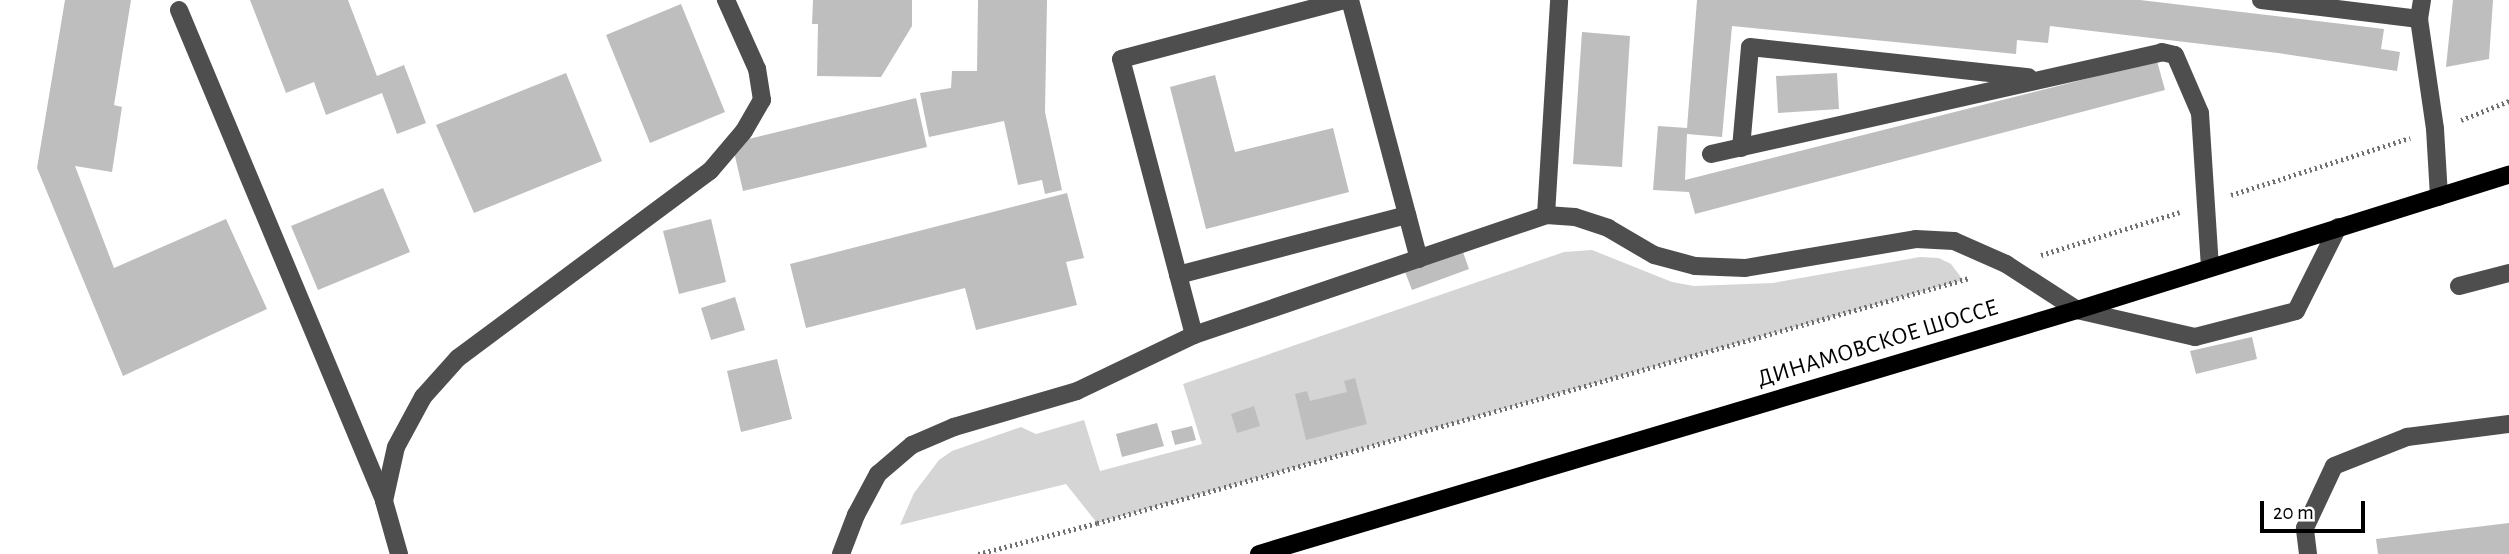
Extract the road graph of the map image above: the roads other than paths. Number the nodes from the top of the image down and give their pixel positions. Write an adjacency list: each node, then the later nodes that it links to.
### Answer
1 (726, 0): 26 (lane)
2 (1345, 0): 21 (lane)
3 (1350, 0): 15 (lane)
4 (1559, 0): 16 (lane)
5 (2260, 0): 7 (lane)
6 (2421, 0): 9 (lane)
7 (2313, 3): 9 (lane)
8 (179, 10): 26 (lane)
9 (2419, 19): 14 (lane)
10 (2043, 79): 11 (lane); 11 (lane); 19 (lane)
11 (1741, 148): 12 (lane)
12 (1711, 154)
13 (2509, 175): 14 (main road, ДИНАМОВСКОЕ ШОССЕ)
14 (2439, 197): 17 (main road, ДИНАМОВСКОЕ ШОССЕ)
15 (1407, 215): 18 (lane); 21 (lane)
16 (1546, 215): 18 (lane); 23 (lane)
17 (2338, 228): 19 (main road, ДИНАМОВСКОЕ ШОССЕ); 23 (lane)
18 (1419, 259): 24 (lane)
19 (2210, 266): 23 (main road, ДИНАМОВСКОЕ ШОССЕ)
20 (2509, 273): 22 (lane)
21 (1178, 275): 24 (lane)
22 (2459, 286)
23 (2077, 310): 29 (main road, ДИНАМОВСКОЕ ШОССЕ)
24 (1194, 335): 28 (lane)
25 (2509, 424): 30 (lane)
26 (384, 501): 27 (lane)
27 (399, 554)
28 (841, 554)
29 (1259, 554)
30 (2308, 554)

